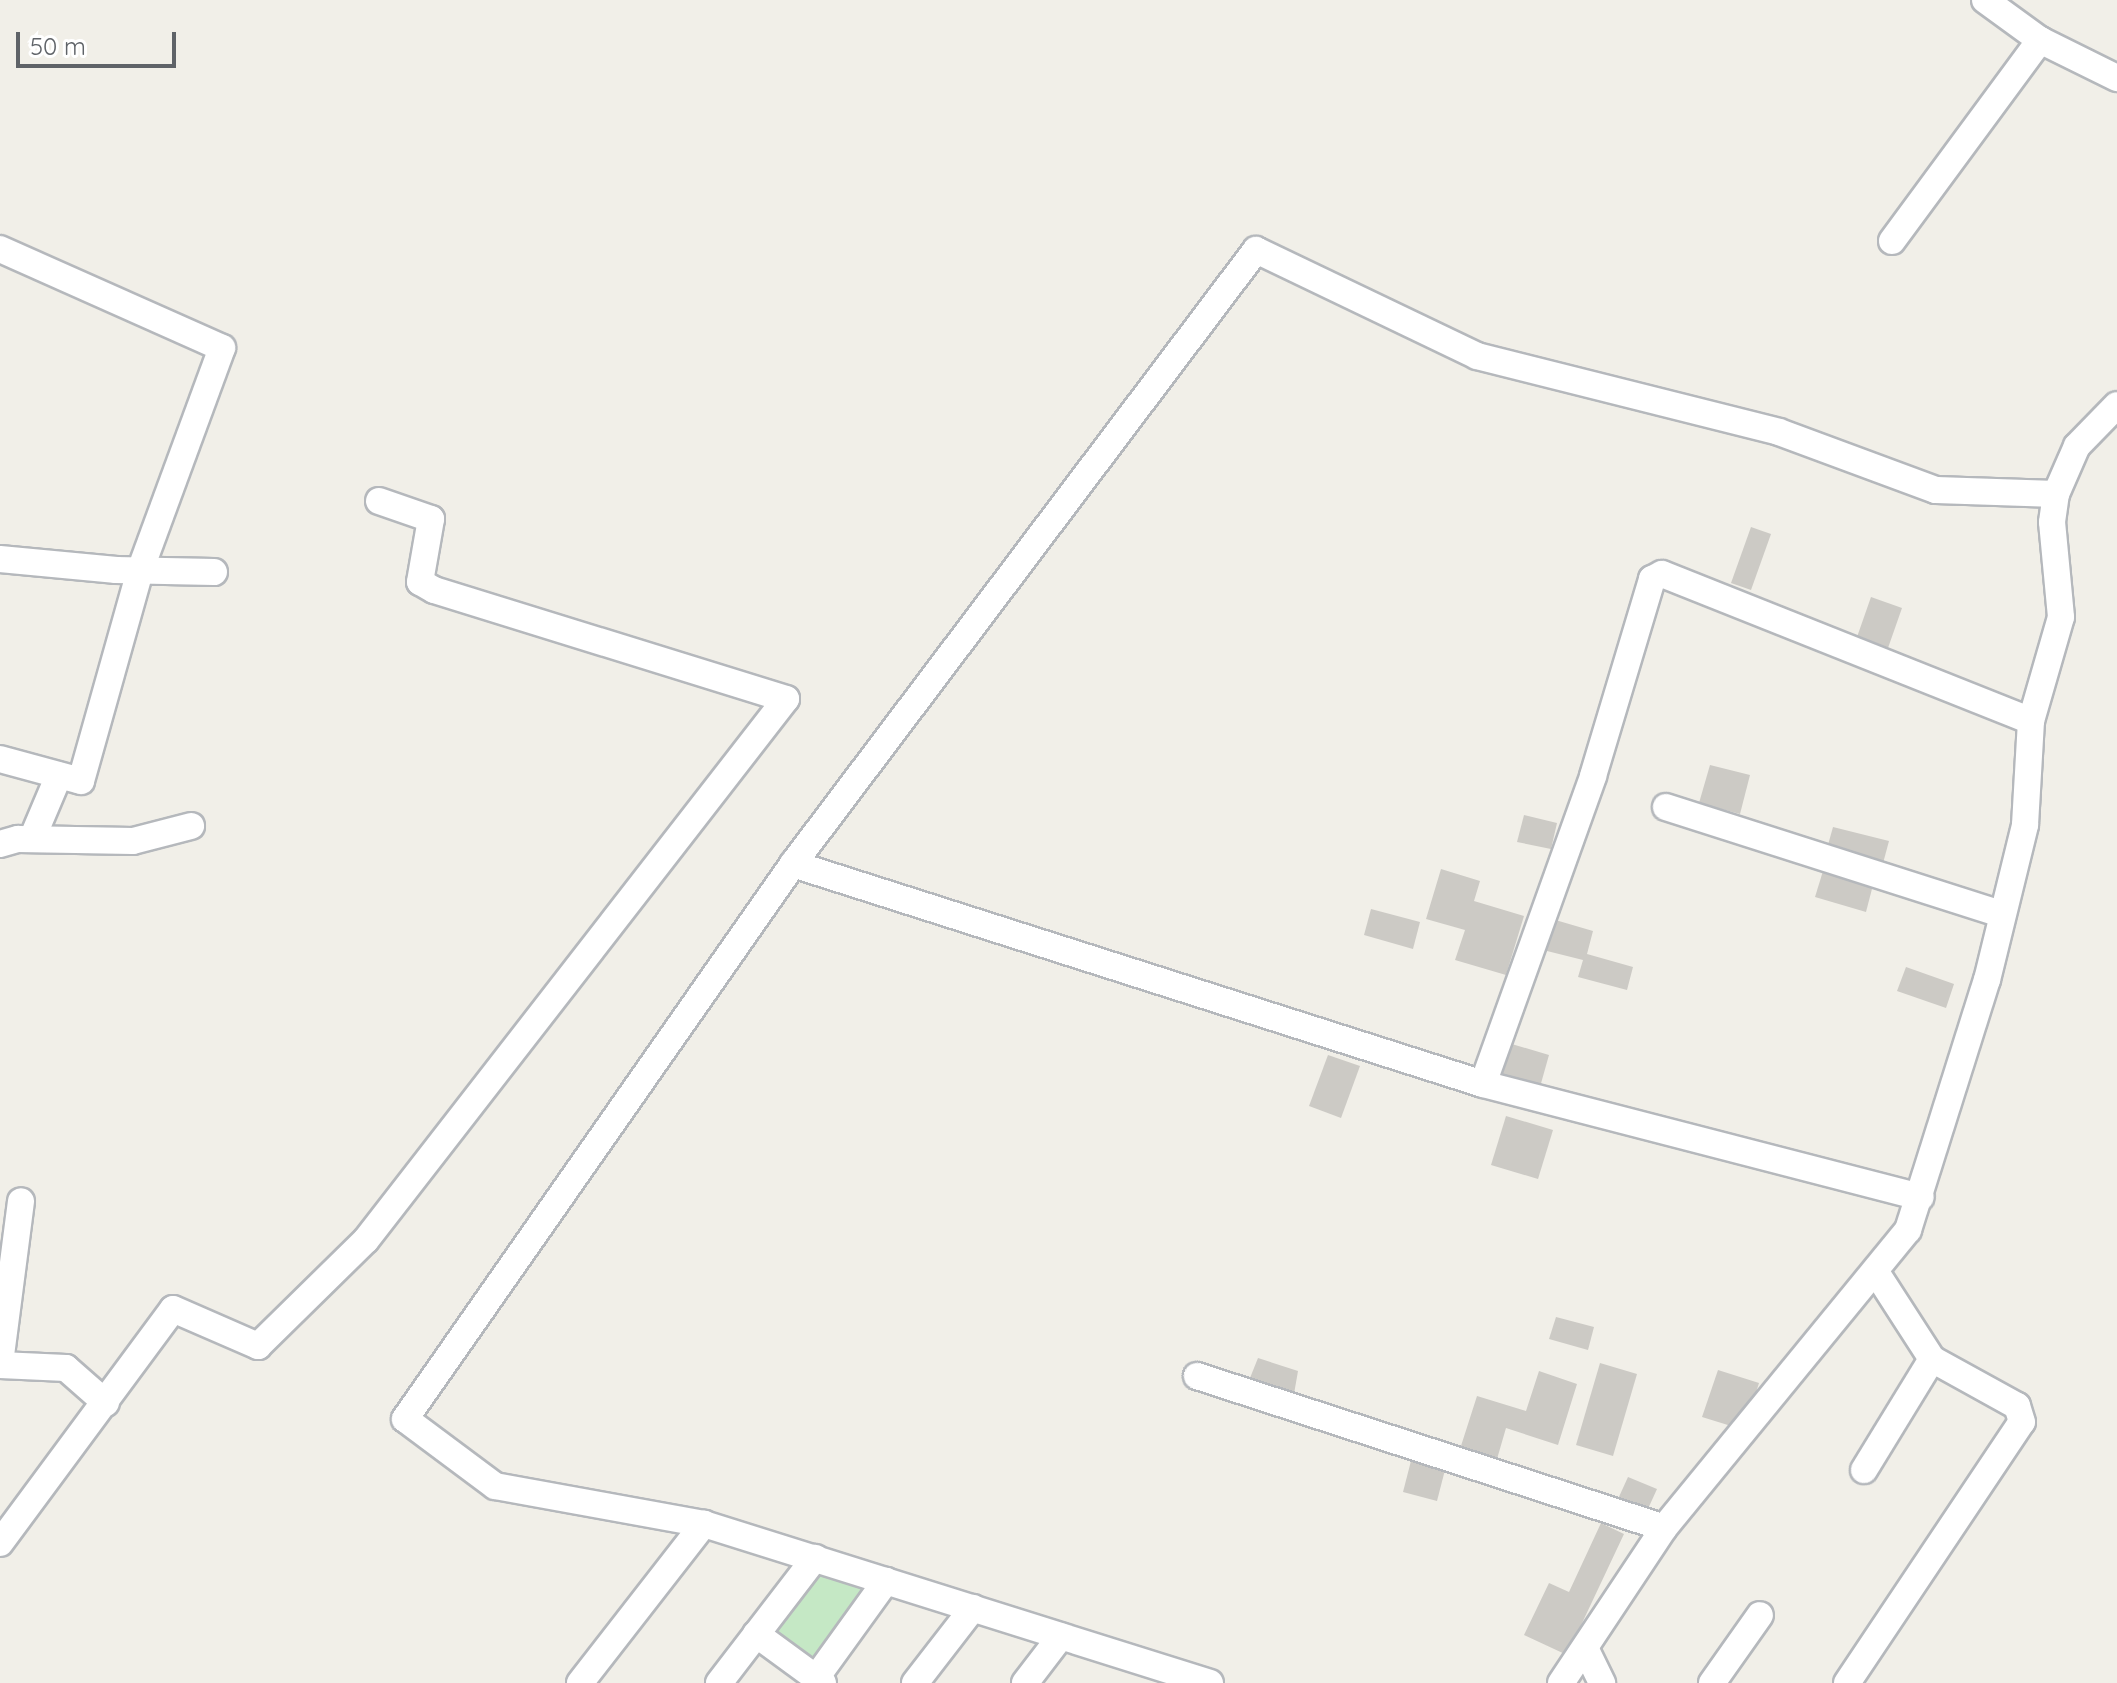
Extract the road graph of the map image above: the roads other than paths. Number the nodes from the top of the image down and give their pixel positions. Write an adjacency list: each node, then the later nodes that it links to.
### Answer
1 (1993, 4): 2 (street)
2 (2040, 40): 3 (street); 4 (street)
3 (2117, 78)
4 (1892, 241)
5 (0, 249): 10 (street)
6 (2117, 405): 7 (street)
7 (2056, 494): 12 (street); 19 (street)
8 (379, 501): 28 (street)
9 (0, 559): 10 (street)
10 (140, 571): 11 (street); 14 (street)
11 (214, 572)
12 (2031, 721): 20 (street); 21 (street)
13 (0, 759): 14 (street)
14 (59, 775): 17 (street)
15 (1666, 807): 20 (street)
16 (191, 826): 17 (street)
17 (32, 839): 18 (street)
18 (0, 844)
19 (793, 864): 21 (street); 30 (street)
20 (2002, 914): 22 (street)
21 (1483, 1084): 22 (street)
22 (1921, 1197): 24 (street)
23 (21, 1201): 26 (street)
24 (1876, 1272): 25 (street); 31 (street)
25 (1932, 1359): 29 (street); 49 (street)
26 (0, 1364): 28 (street)
27 (1197, 1376): 31 (street)
28 (106, 1403): 32 (street)
29 (1864, 1470)
30 (704, 1524): 33 (street); 42 (street)
31 (1664, 1528): 39 (street)
32 (0, 1543)
33 (815, 1558): 34 (street); 37 (street)
34 (886, 1581): 35 (street); 40 (street)
35 (973, 1608): 38 (street); 44 (street)
36 (1760, 1615): 48 (street)
37 (756, 1634): 40 (street); 43 (street)
38 (1061, 1636): 41 (street); 45 (street)
39 (1586, 1650): 46 (street); 47 (street)
40 (820, 1680)
41 (1032, 1681)
42 (580, 1683)
43 (719, 1683)
44 (915, 1683)
45 (1210, 1683)
46 (1561, 1683)
47 (1602, 1683)
48 (1712, 1683)
49 (1847, 1683)

